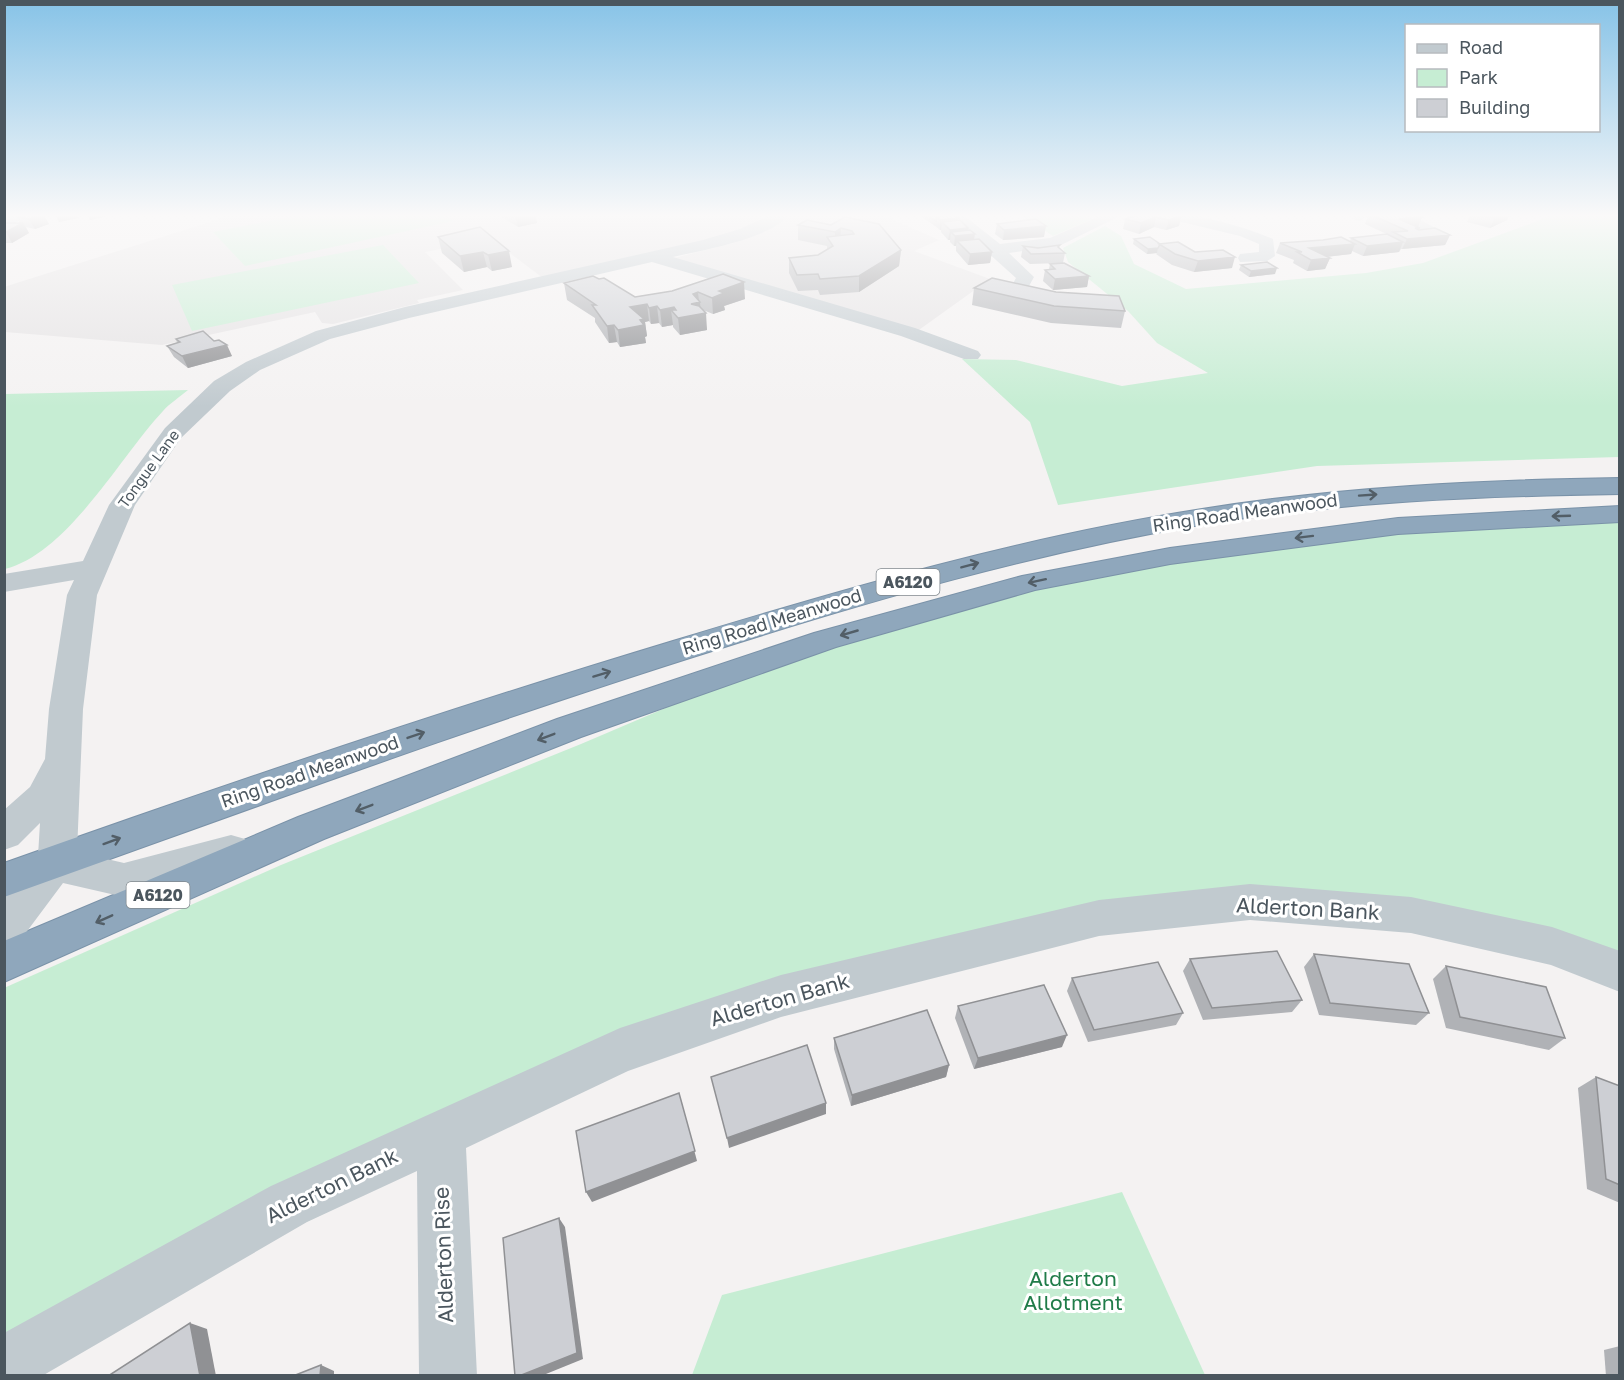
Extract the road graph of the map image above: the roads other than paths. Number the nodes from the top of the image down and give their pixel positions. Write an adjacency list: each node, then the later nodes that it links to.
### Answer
1 (556, 278): 8 (street, Tongue Lane)
2 (729, 278): 5 (street)
3 (1024, 278): 4 (street)
4 (1069, 300)
5 (971, 355)
6 (1620, 486): 13 (highway, Ring Road Meanwood / A6120, one-way to 6)
7 (1620, 514): 11 (highway, Ring Road Meanwood / A6120, one-way to 11)
8 (92, 568): 9 (street); 10 (street, Tongue Lane)
9 (4, 583)
10 (65, 755): 12 (street, Tongue Lane); 13 (street, Tongue Lane)
11 (311, 828): 13 (street, Ring Road Meanwood); 16 (highway, Ring Road Meanwood / A6120, one-way to 16)
12 (4, 834)
13 (57, 861): 14 (highway, A6120); 15 (street)
14 (4, 880)
15 (4, 929)
16 (4, 962)
17 (1620, 972): 18 (street, Alderton Bank)
18 (441, 1134): 19 (street, Alderton Bank); 20 (street, Alderton Rise)
19 (4, 1365)
20 (448, 1376)

